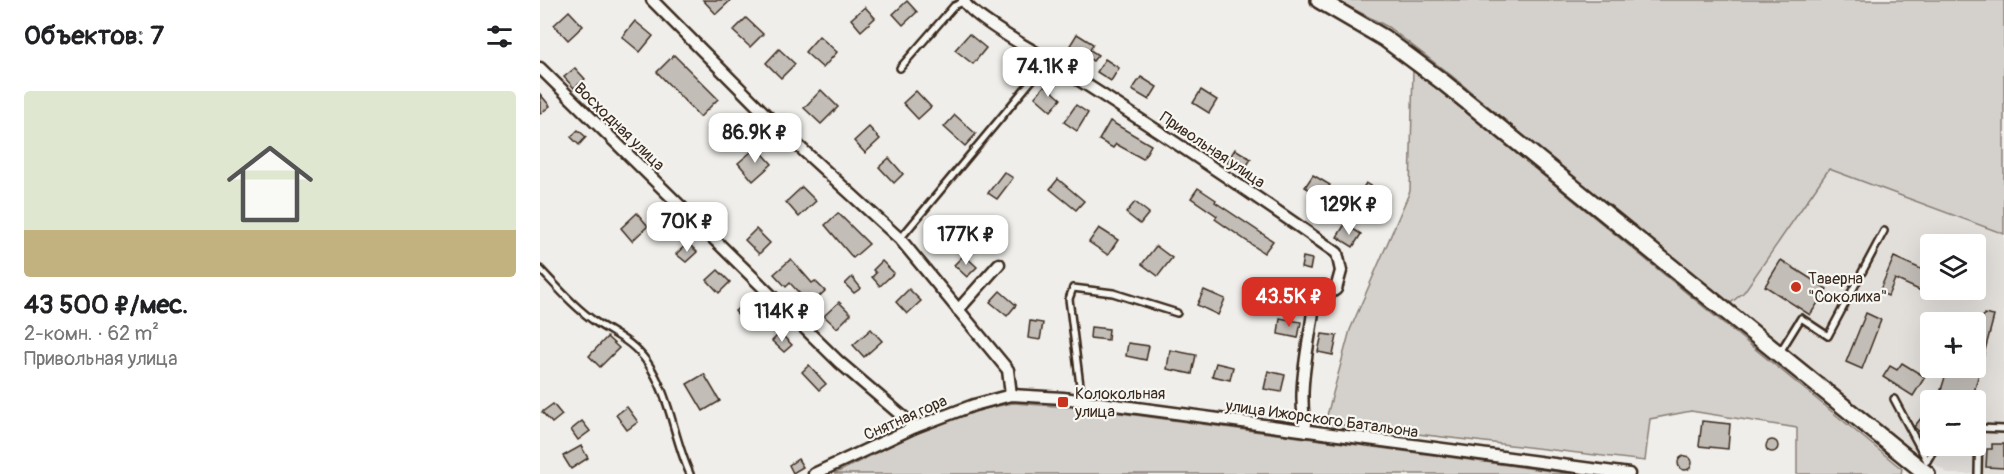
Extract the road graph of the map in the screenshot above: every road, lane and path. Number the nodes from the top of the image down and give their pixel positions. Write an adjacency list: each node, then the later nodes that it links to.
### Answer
1 (652, 0): 8 (street)
2 (1318, 0): 13 (street)
3 (966, 3): 4 (street, Привольная улица); 6 (lane)
4 (1048, 61): 8 (lane); 19 (street, Привольная улица)
5 (540, 68): 17 (street, Восходная улица)
6 (900, 68)
7 (1884, 231): 13 (lane)
8 (900, 239): 11 (street)
9 (999, 264): 11 (street)
10 (540, 269): 22 (lane)
11 (958, 310): 14 (street)
12 (1177, 313): 16 (lane)
13 (1779, 354): 21 (street)
14 (1011, 395): 16 (street, улица Ижорского Батальона); 17 (street, Снятная гора)
15 (1894, 399): 21 (lane)
16 (1082, 401): 19 (street, улица Ижорского Батальона)
17 (915, 427): 23 (street, Снятная гора)
18 (2004, 429): 25 (lane)
19 (1307, 431): 24 (street, улица Ижорского Батальона)
20 (1931, 456): 21 (lane)
21 (1924, 470)
22 (690, 474)
23 (814, 474)
24 (1629, 474)
25 (1978, 474)

